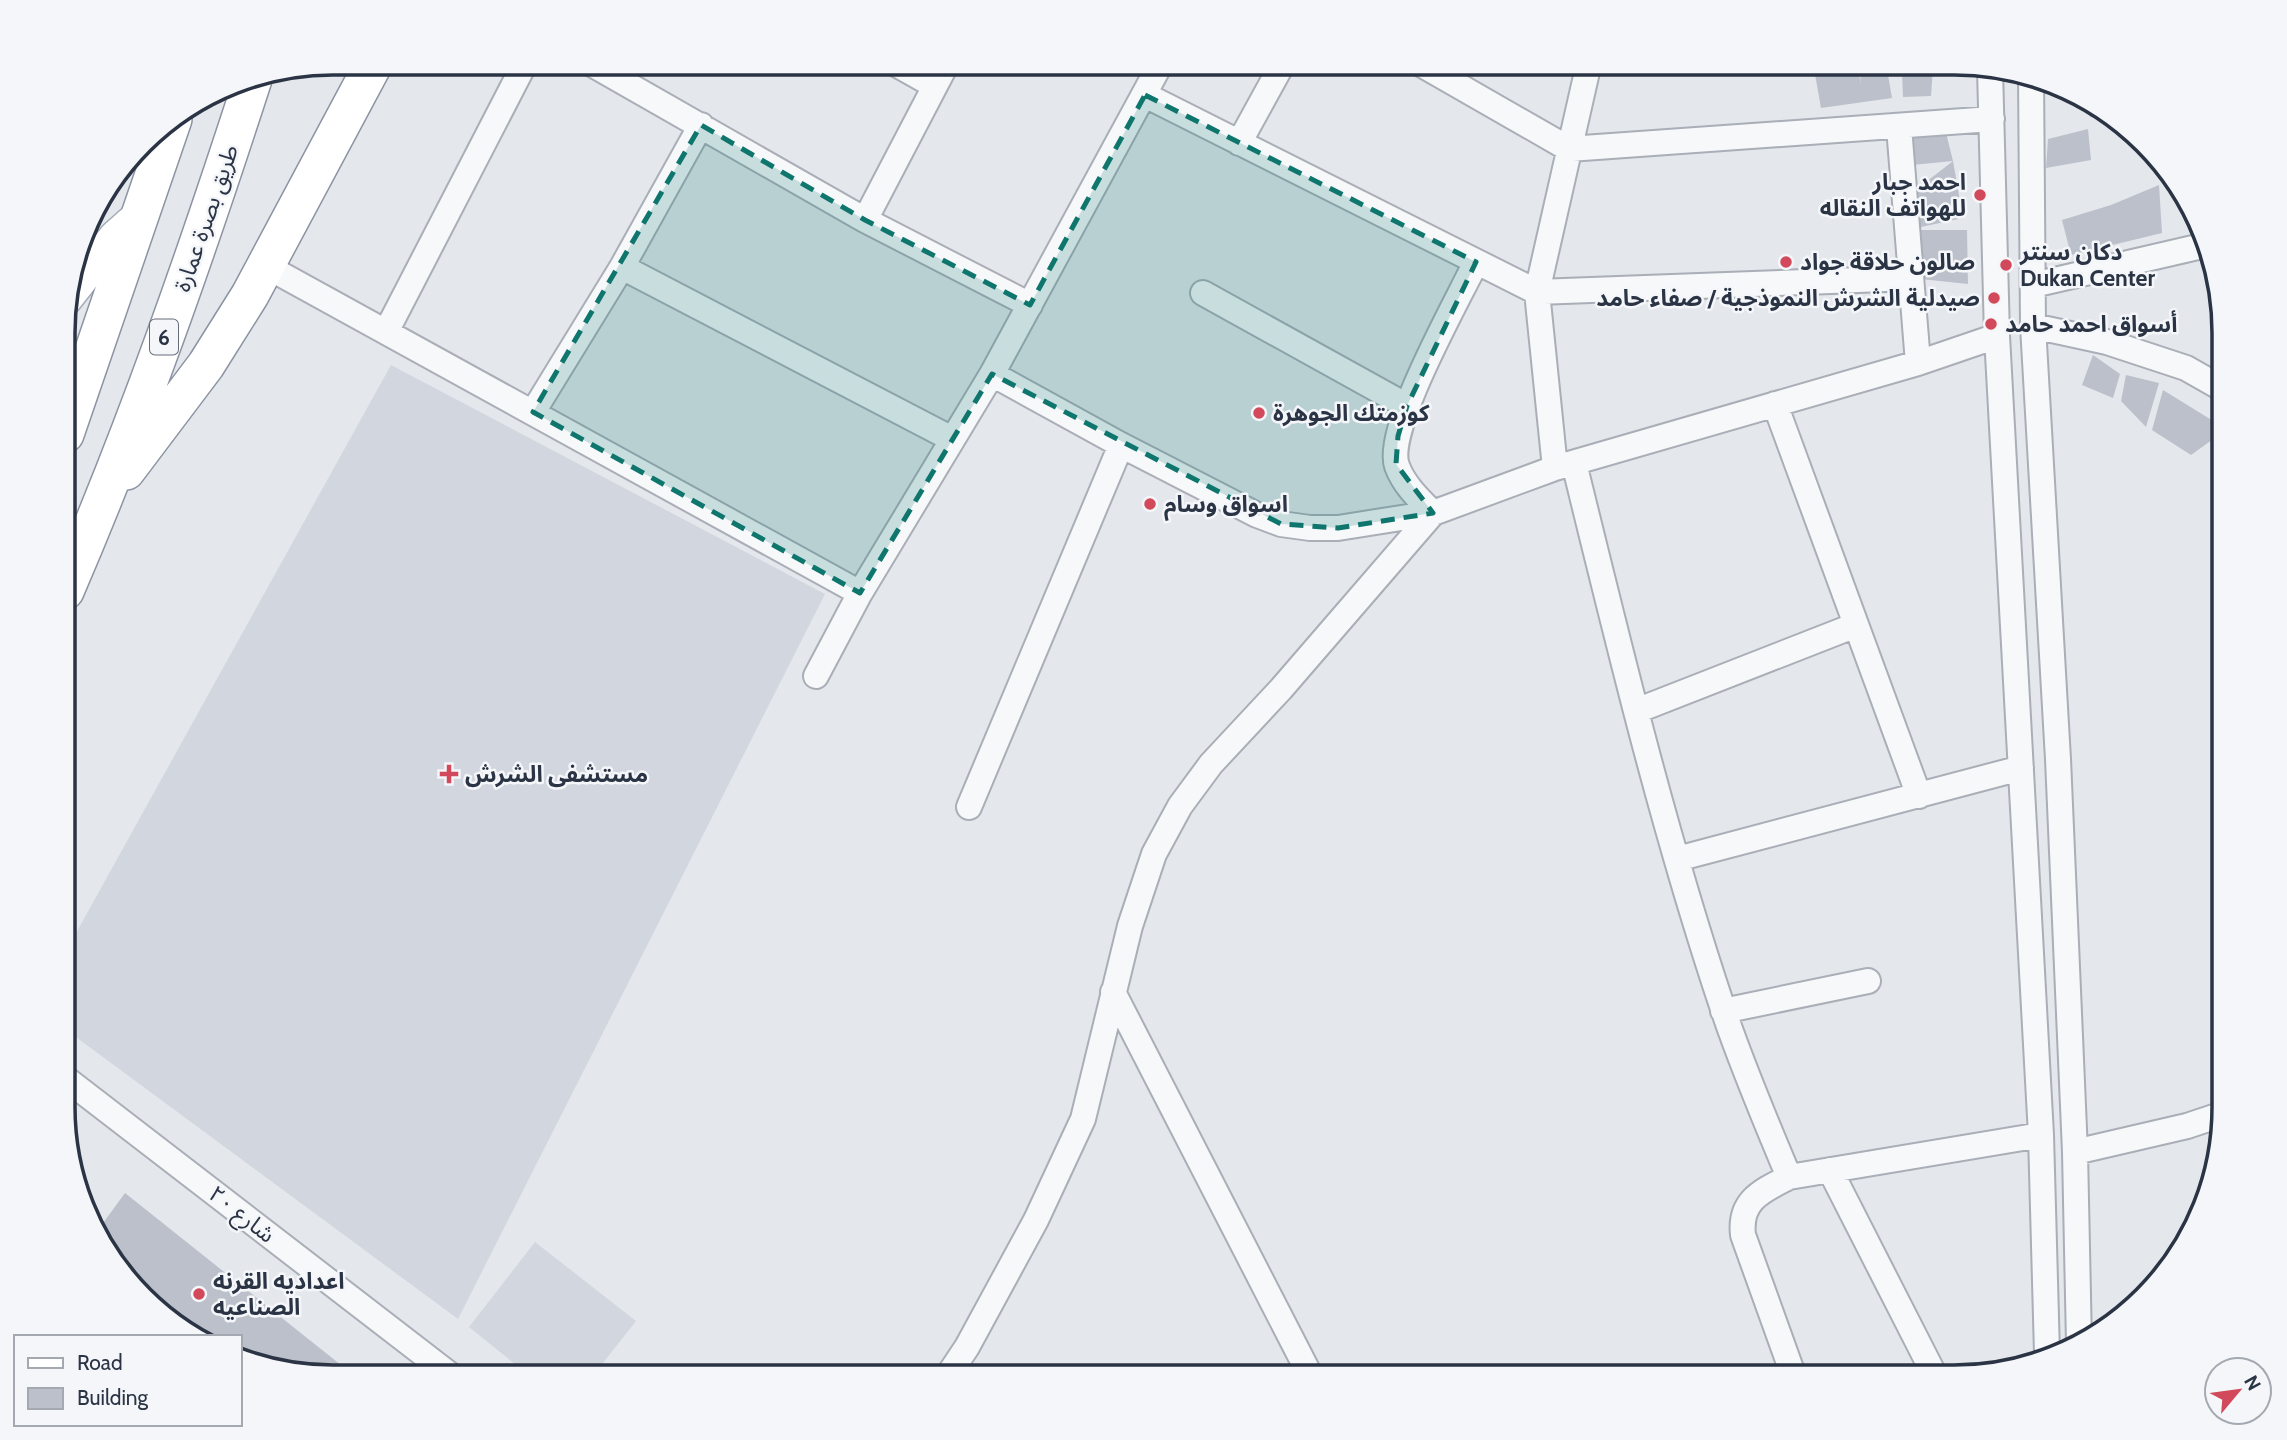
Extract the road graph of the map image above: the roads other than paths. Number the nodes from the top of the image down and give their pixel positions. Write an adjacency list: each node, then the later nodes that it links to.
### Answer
1 (368, 75): 27 (highway)
2 (519, 75): 36 (street)
3 (611, 75): 16 (street)
4 (915, 75): 11 (street)
5 (941, 75): 11 (street)
6 (1155, 75): 14 (street)
7 (1276, 75): 19 (street)
8 (1440, 75): 20 (street)
9 (1586, 75): 20 (street)
10 (1990, 77): 15 (street)
11 (935, 86): 24 (street)
12 (250, 89): 48 (highway, طريق بصرة عمارة / 6)
13 (2036, 89): 21 (street)
14 (1144, 95): 19 (street); 34 (street)
15 (1992, 119): 17 (street); 22 (street)
16 (701, 125): 24 (street); 28 (street)
17 (1899, 127): 20 (street); 29 (street)
18 (168, 135): 23 (highway)
19 (1239, 143): 26 (street)
20 (1569, 149): 32 (street)
21 (2032, 163): 22 (street); 31 (street)
22 (1993, 165): 37 (street)
23 (143, 212): 30 (main road); 42 (highway)
24 (865, 220): 34 (street)
25 (2197, 247): 31 (street)
26 (1476, 262): 32 (street); 43 (street)
27 (266, 266): 36 (street); 48 (highway)
28 (622, 267): 44 (street); 45 (street)
29 (1911, 278): 32 (street); 38 (street)
30 (81, 280)
31 (2033, 285): 35 (street)
32 (1536, 292): 47 (street)
33 (1203, 293): 43 (street)
34 (1030, 304): 39 (street)
35 (2033, 326): 40 (street); 62 (street)
36 (386, 332): 44 (street)
37 (1997, 336): 38 (street); 55 (street)
38 (1918, 363): 41 (street)
39 (992, 374): 45 (street); 46 (street)
40 (2212, 383)
41 (1775, 404): 47 (street); 52 (street)
42 (75, 406)
43 (1406, 406): 49 (street)
44 (533, 412): 51 (street)
45 (952, 439): 51 (street)
46 (1121, 445): 49 (street); 57 (street)
47 (1565, 466): 49 (street); 54 (street)
48 (104, 500): 50 (highway, طريق بصرة عمارة / 6)
49 (1433, 513): 60 (street)
50 (75, 568)
51 (860, 593): 53 (street)
52 (1856, 625): 54 (street); 56 (street)
53 (816, 676)
54 (1636, 711): 58 (street)
55 (2021, 768): 56 (street); 63 (street)
56 (1919, 796): 58 (street)
57 (969, 807)
58 (1677, 859): 61 (street)
59 (1868, 981): 61 (street)
60 (1112, 992): 73 (street); 74 (street)
61 (1723, 1011): 69 (street)
62 (2070, 1029): 63 (street); 67 (street)
63 (2036, 1032): 66 (street)
64 (75, 1086): 72 (street, شارع ٢٠)
65 (2211, 1118): 67 (street)
66 (2041, 1135): 68 (street); 71 (street)
67 (2075, 1152): 70 (street)
68 (1830, 1170): 69 (street); 76 (street)
69 (1788, 1177): 75 (street)
70 (2079, 1332)
71 (2047, 1347)
72 (437, 1365)
73 (955, 1365)
74 (1305, 1365)
75 (1790, 1365)
76 (1929, 1365)

